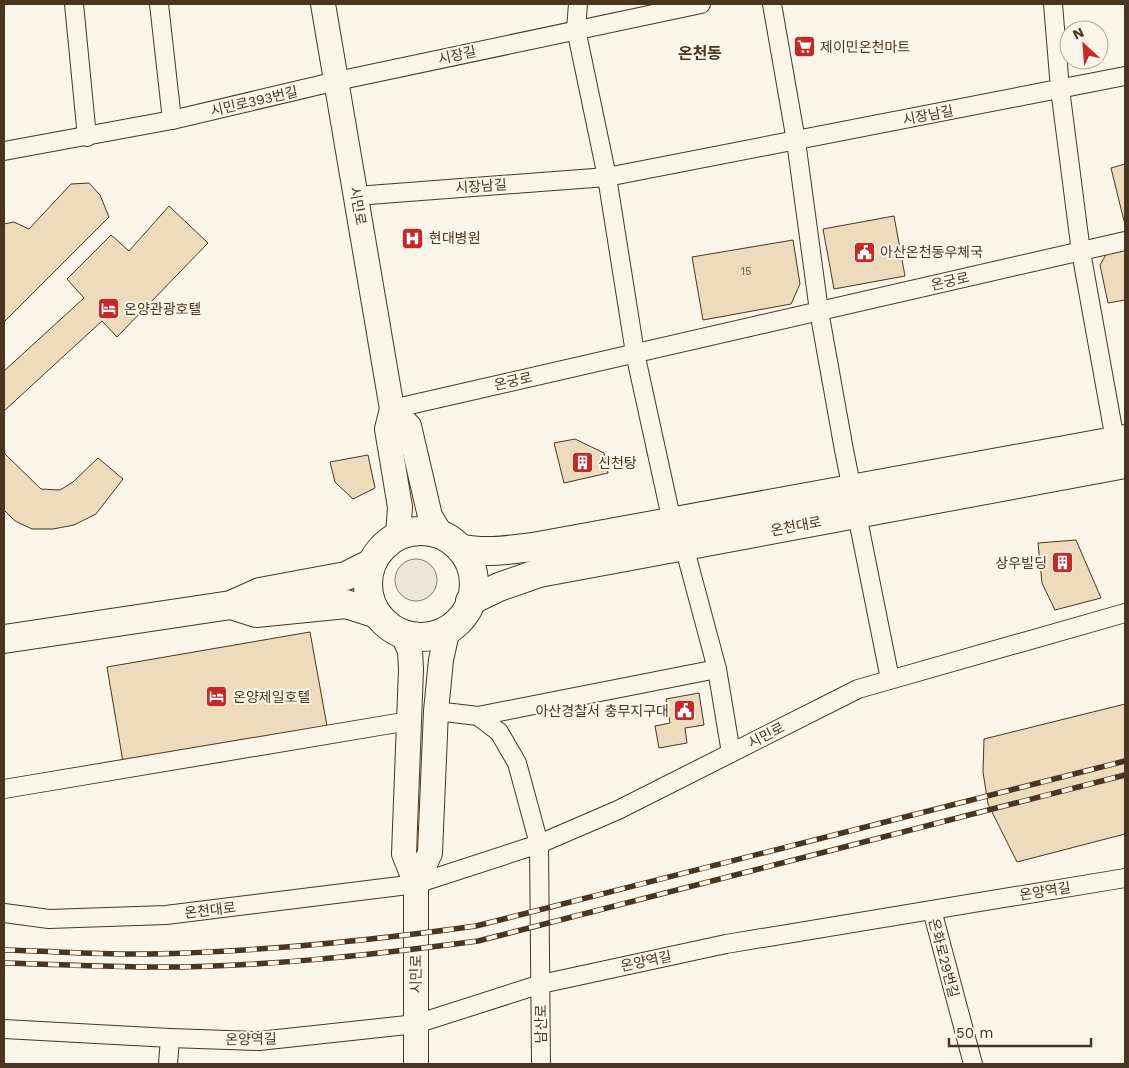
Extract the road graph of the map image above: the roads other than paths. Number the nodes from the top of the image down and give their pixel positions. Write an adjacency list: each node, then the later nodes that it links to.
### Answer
1 (74, 4): 13 (street)
2 (159, 4): 12 (street)
3 (324, 4): 10 (main road, 시민로)
4 (578, 4): 8 (street)
5 (698, 4): 8 (street, 시장길)
6 (772, 4): 14 (street)
7 (1053, 4): 11 (street)
8 (576, 29): 10 (street, 시장길); 16 (street)
9 (1125, 76): 11 (street, 시장남길)
10 (337, 81): 12 (street, 시민로393번길); 17 (main road, 시민로)
11 (1060, 89): 14 (street, 시장남길); 19 (street)
12 (172, 120): 13 (street, 시민로393번길)
13 (87, 137): 15 (street, 시민로393번길)
14 (796, 141): 16 (street, 시장남길); 20 (street)
15 (4, 151)
16 (607, 177): 17 (street, 시장남길); 21 (street)
17 (356, 196): 22 (main road, 시민로)
18 (1125, 242): 19 (street, 온궁로)
19 (1081, 252): 20 (street, 온궁로); 23 (street, 온천대로)
20 (819, 311): 21 (street, 온궁로); 24 (street)
21 (635, 353): 22 (street, 온궁로); 25 (street)
22 (392, 409): 26 (main road, 시민로); 27 (main road)
23 (1122, 448): 24 (main road, 온천대로)
24 (854, 502): 25 (main road, 온천대로); 28 (main road, 온천대로); 38 (street)
25 (672, 522): 27 (main road, 온천대로)
26 (398, 535): 27 (main road); 29 (main road)
27 (451, 542): 30 (main road)
28 (684, 546): 30 (main road, 온천대로); 37 (street)
29 (372, 563): 31 (main road); 33 (main road)
30 (470, 601): 34 (main road)
31 (232, 605): 33 (main road); 36 (main road)
32 (1125, 613): 38 (street, 시민로)
33 (377, 614): 35 (main road)
34 (448, 628): 35 (main road); 39 (main road, 시민로)
35 (402, 633): 41 (main road, 시민로)
36 (4, 639)
37 (716, 669): 40 (street); 42 (street)
38 (890, 679): 42 (street, 시민로)
39 (436, 711): 40 (street); 46 (main road, 시민로)
40 (478, 716): 44 (street, 남산로)
41 (409, 721): 43 (street); 46 (main road, 시민로)
42 (731, 753): 44 (street, 시민로)
43 (4, 789)
44 (539, 844): 46 (street, 시민로); 49 (street, 남산로)
45 (1125, 878): 47 (street, 온양역길)
46 (416, 884): 48 (street, 온천대로); 50 (main road, 시민로)
47 (932, 910): 49 (street, 온양역길); 56 (street, 온화로29번길)
48 (4, 913)
49 (541, 984): 50 (street, 온양역길); 55 (street, 남산로)
50 (416, 1024): 52 (street, 온양역길); 54 (main road, 시민로)
51 (4, 1029): 52 (street, 온양역길)
52 (170, 1038): 53 (street)
53 (168, 1064)
54 (416, 1064)
55 (541, 1064)
56 (973, 1064)

